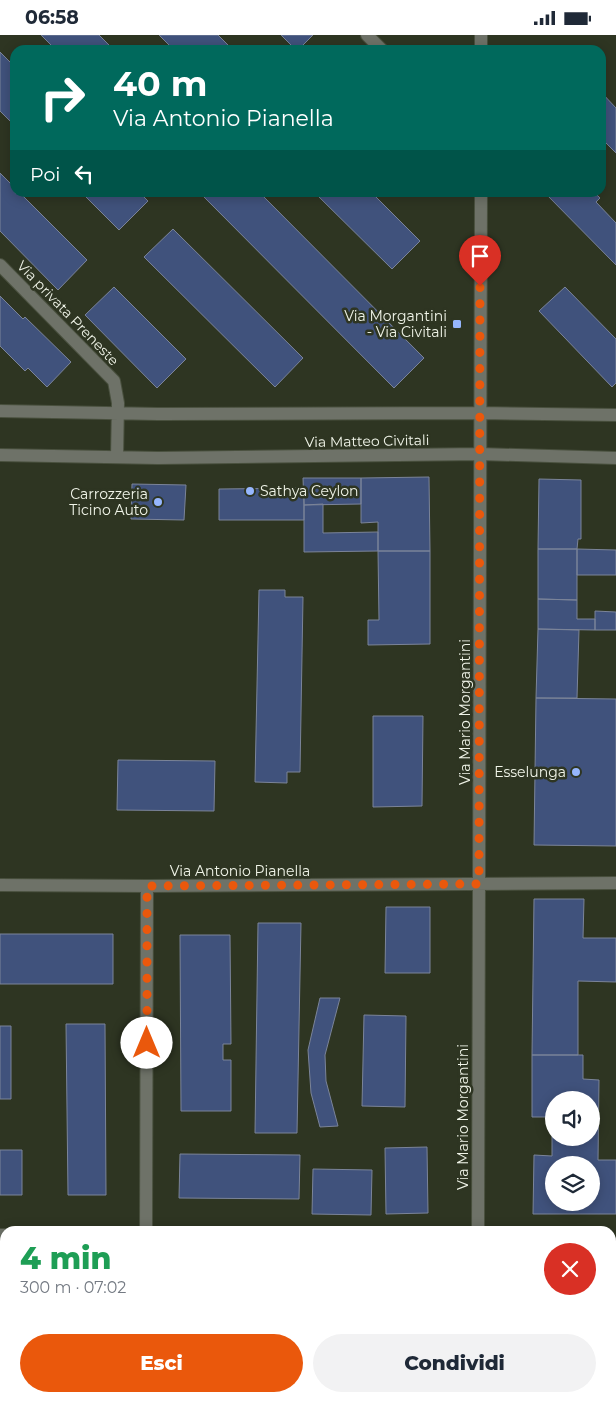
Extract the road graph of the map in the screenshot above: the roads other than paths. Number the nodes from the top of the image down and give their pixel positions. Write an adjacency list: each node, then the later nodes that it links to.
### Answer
1 (367, 35): 2 (street)
2 (377, 45)
3 (480, 197): 7 (street, Via Mario Morgantini)
4 (0, 265): 6 (street, Via privata Preneste)
5 (0, 411): 6 (street, Via Matteo Civitali)
6 (118, 412): 7 (street, Via Matteo Civitali); 11 (street)
7 (480, 413): 8 (street, Via Matteo Civitali); 9 (street, Via Mario Morgantini)
8 (616, 415)
9 (480, 454): 11 (street, Via Matteo Civitali); 12 (street, Via Matteo Civitali); 14 (street, Via Mario Morgantini)
10 (0, 455): 11 (street, Via Matteo Civitali)
11 (117, 457)
12 (616, 458)
13 (616, 883): 14 (street, Via Antonio Pianella)
14 (479, 884): 16 (street, Via Antonio Pianella); 18 (street, Via Mario Morgantini)
15 (0, 885): 16 (street, Via Antonio Pianella)
16 (147, 886): 17 (street)
17 (146, 1226)
18 (478, 1226)

